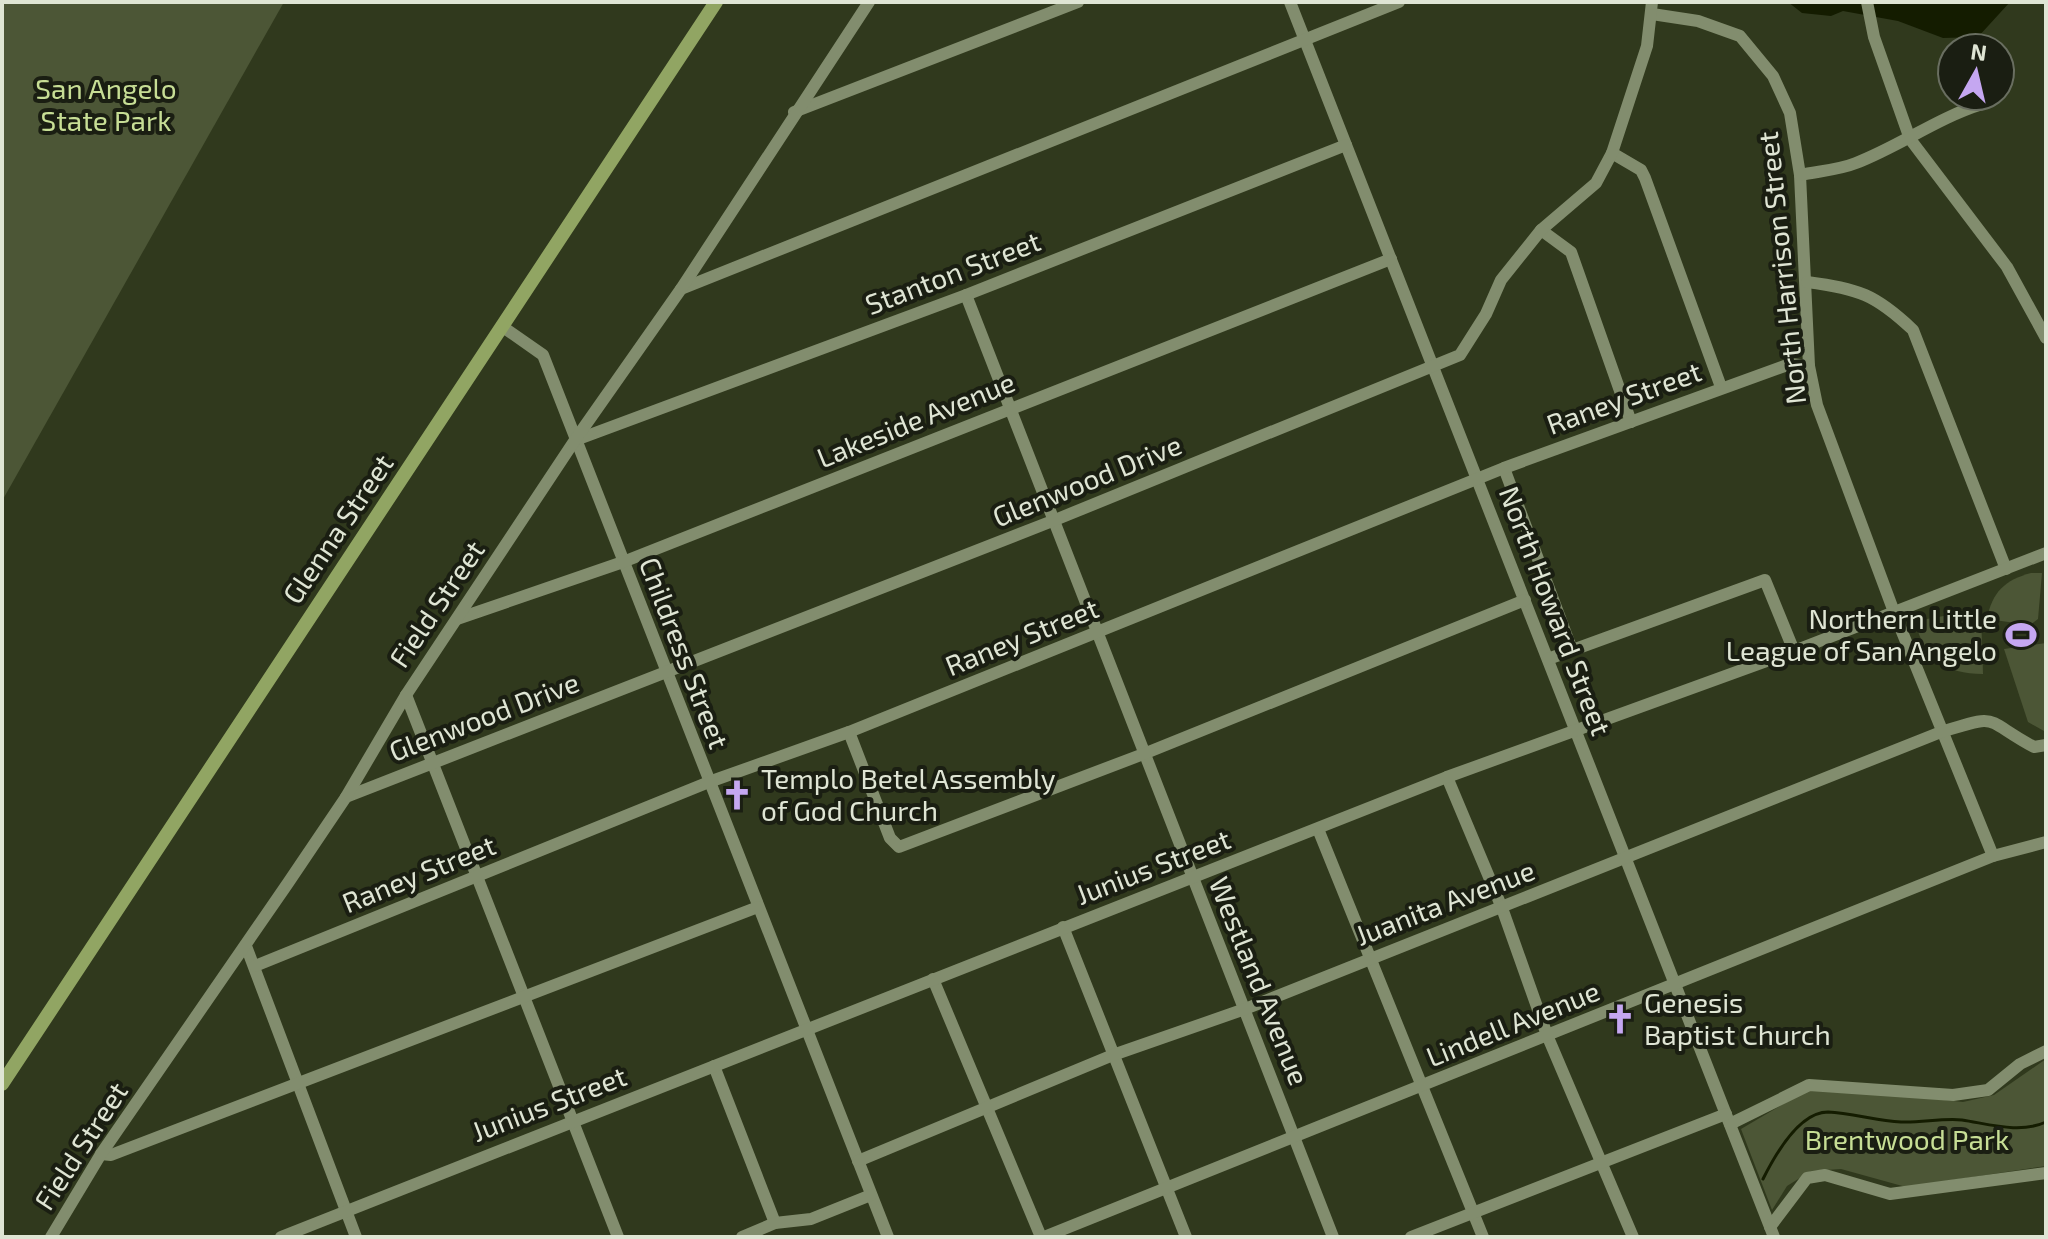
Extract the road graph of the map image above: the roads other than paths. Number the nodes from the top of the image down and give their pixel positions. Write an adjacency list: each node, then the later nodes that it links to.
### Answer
1 (716, 2): 20 (main road, Glenna Street)
2 (869, 2): 9 (street, Field Street)
3 (1078, 2): 9 (street)
4 (1290, 2): 8 (street, North Howard Street)
5 (1399, 2): 8 (street)
6 (1867, 2): 11 (street)
7 (1652, 8): 13 (street, Glenwood Drive); 14 (street, North Harrison Street)
8 (1304, 38): 12 (street, North Howard Street); 18 (street)
9 (794, 112): 18 (street, Field Street)
10 (1960, 112): 11 (street)
11 (1910, 139): 14 (street); 21 (street)
12 (1346, 145): 16 (street, North Howard Street); 19 (street, Stanton Street)
13 (1612, 153): 15 (street, Glenwood Drive); 24 (street)
14 (1800, 175): 17 (street, North Harrison Street)
15 (1541, 230): 23 (street, Glenwood Drive); 26 (street)
16 (1391, 259): 23 (street, North Howard Street); 25 (street, Lakeside Avenue)
17 (1807, 282): 22 (street, North Harrison Street); 33 (street)
18 (681, 289): 27 (street, Field Street)
19 (966, 295): 25 (street, Westland Avenue); 27 (street, Stanton Street)
20 (503, 327): 27 (street, Childress Street); 73 (main road, Glenna Street)
21 (2046, 338)
22 (1809, 366): 24 (street, Raney Street); 35 (street, North Harrison Street)
23 (1433, 367): 29 (street, North Howard Street); 30 (street, Glenwood Drive)
24 (1721, 387): 26 (street, Raney Street)
25 (1009, 409): 30 (street, Westland Avenue); 32 (street, Lakeside Avenue)
26 (1631, 422): 28 (street, Raney Street)
27 (575, 440): 32 (street, Childress Street); 36 (street, Field Street)
28 (1504, 468): 29 (street, Raney Street); 38 (street)
29 (1477, 479): 34 (street, North Howard Street); 37 (street, Raney Street)
30 (1055, 520): 37 (street, Westland Avenue); 41 (street, Glenwood Drive)
31 (2046, 553): 33 (street, Junius Street)
32 (623, 562): 36 (street, Lakeside Avenue); 41 (street, Childress Street)
33 (2006, 569): 35 (street, Junius Street)
34 (1525, 600): 40 (street, North Howard Street); 47 (street)
35 (1894, 612): 39 (street, Junius Street); 45 (street, North Harrison Street)
36 (456, 619): 42 (street, Field Street)
37 (1097, 633): 44 (street, Raney Street); 47 (street, Westland Avenue)
38 (1572, 650): 39 (street); 40 (street)
39 (1794, 651): 43 (street, Junius Street)
40 (1548, 659): 43 (street, North Howard Street)
41 (667, 673): 48 (street, Glenwood Drive); 50 (street, Childress Street)
42 (406, 695): 48 (street); 51 (street, Field Street)
43 (1575, 729): 49 (street, Junius Street); 55 (street, North Howard Street)
44 (849, 732): 47 (street); 50 (street, Raney Street)
45 (1941, 732): 46 (street, Juanita Avenue); 54 (street, North Harrison Street); 55 (street, Juanita Avenue)
46 (2046, 745)
47 (1146, 753): 57 (street, Westland Avenue)
48 (432, 762): 51 (street, Glenwood Drive); 56 (street)
49 (1447, 777): 52 (street, Junius Street); 59 (street)
50 (709, 782): 56 (street, Raney Street); 58 (street, Childress Street)
51 (346, 797): 61 (street, Field Street)
52 (1318, 829): 57 (street, Junius Street); 62 (street)
53 (2044, 846): 54 (street, Lindell Avenue)
54 (1993, 856): 65 (street, Lindell Avenue)
55 (1626, 858): 59 (street, Juanita Avenue); 65 (street, North Howard Street)
56 (477, 877): 63 (street, Raney Street); 66 (street)
57 (1191, 879): 60 (street, Junius Street); 67 (street, Westland Avenue)
58 (758, 907): 66 (street); 68 (street, Childress Street)
59 (1502, 908): 62 (street, Juanita Avenue); 69 (street)
60 (1063, 927): 64 (street, Junius Street); 71 (street)
61 (246, 946): 63 (street); 80 (street, Field Street)
62 (1369, 958): 67 (street, Juanita Avenue); 75 (street)
63 (255, 966): 74 (street)
64 (933, 979): 68 (street, Junius Street); 76 (street)
65 (1676, 986): 69 (street, Lindell Avenue); 77 (street, North Howard Street)
66 (525, 999): 74 (street); 78 (street)
67 (1245, 1009): 71 (street, Juanita Avenue); 79 (street, Westland Avenue)
68 (805, 1030): 72 (street, Junius Street); 81 (street, Childress Street)
69 (1547, 1035): 75 (street, Lindell Avenue); 82 (street)
70 (2046, 1051): 77 (street)
71 (1113, 1055): 76 (street, Juanita Avenue); 84 (street)
72 (714, 1066): 78 (street, Junius Street); 88 (street)
73 (2, 1084)
74 (295, 1084): 80 (street); 86 (street)
75 (1423, 1086): 79 (street, Lindell Avenue); 87 (street)
76 (988, 1110): 81 (street, Juanita Avenue); 96 (street)
77 (1728, 1119): 82 (street); 89 (street, North Howard Street)
78 (573, 1121): 86 (street, Junius Street); 93 (street)
79 (1296, 1135): 84 (street, Lindell Avenue); 98 (street, Westland Avenue)
80 (101, 1154): 90 (street, Field Street)
81 (858, 1161): 85 (street, Childress Street)
82 (1603, 1164): 87 (street); 101 (street)
83 (2046, 1173): 89 (street)
84 (1166, 1188): 96 (street, Lindell Avenue); 97 (street)
85 (871, 1195): 88 (street); 95 (street, Childress Street)
86 (345, 1210): 91 (street, Junius Street); 92 (street)
87 (1474, 1213): 99 (street); 100 (street)
88 (775, 1223): 94 (street)
89 (1772, 1232)
90 (51, 1237)
91 (281, 1237)
92 (356, 1237)
93 (618, 1237)
94 (742, 1237)
95 (888, 1237)
96 (1042, 1237)
97 (1186, 1237)
98 (1333, 1237)
99 (1411, 1237)
100 (1483, 1237)
101 (1633, 1237)

